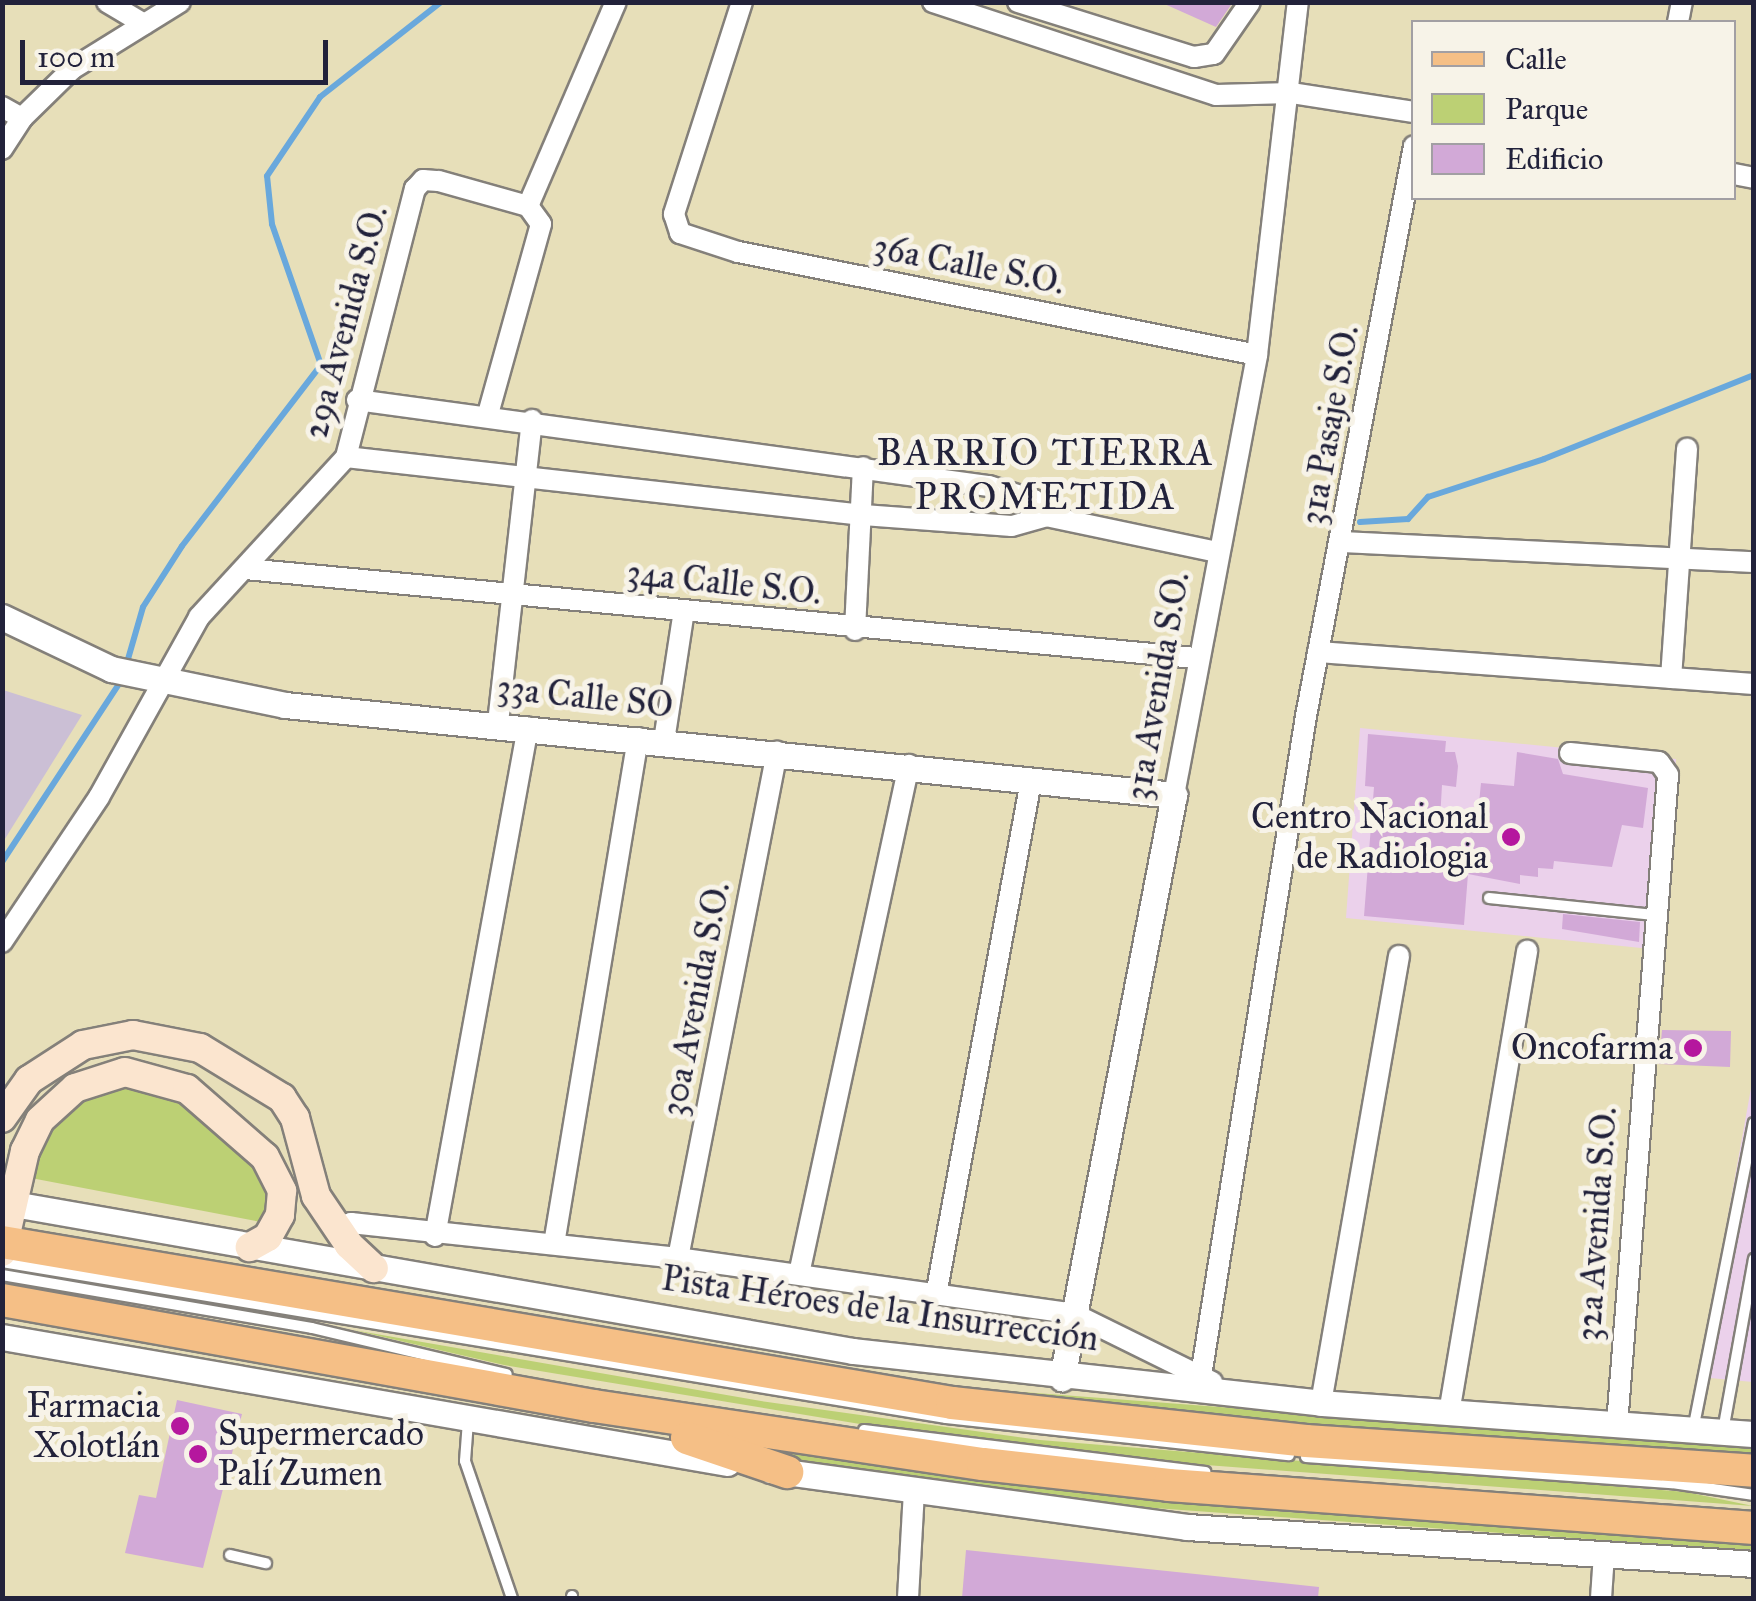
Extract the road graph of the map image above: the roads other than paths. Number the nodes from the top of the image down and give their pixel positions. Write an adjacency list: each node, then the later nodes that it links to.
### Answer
1 (107, 2): 9 (street)
2 (180, 2): 9 (street)
3 (616, 2): 16 (street)
4 (742, 2): 17 (street, 36a Calle S.O.)
5 (933, 2): 10 (street)
6 (1018, 2): 7 (street)
7 (1250, 2)
8 (1298, 2): 10 (street, 31a Avenida S.O.)
9 (144, 24): 13 (street)
10 (1291, 93): 12 (street); 17 (street, 31a Avenida S.O.)
11 (2, 108): 13 (street)
12 (1411, 112)
13 (22, 118): 14 (street)
14 (2, 149)
15 (1411, 162): 27 (street, 31a Pasaje S.O.)
16 (528, 206): 18 (street, 29a Avenida S.O.); 19 (street)
17 (1257, 355): 28 (street, 31a Avenida S.O.)
18 (358, 400): 19 (street); 22 (street, 29a Avenida S.O.)
19 (488, 414): 20 (street)
20 (532, 420): 23 (street); 24 (street)
21 (1687, 450): 29 (street)
22 (346, 458): 24 (street); 31 (street, 29a Avenida S.O.)
23 (863, 467): 25 (street); 26 (street)
24 (528, 476): 25 (street); 32 (street)
25 (863, 515): 26 (street); 35 (street)
26 (1046, 516): 28 (street)
27 (1342, 542): 29 (street); 36 (street, 31a Pasaje S.O.)
28 (1218, 552): 37 (street, 31a Avenida S.O.)
29 (1680, 557): 30 (street); 38 (street)
30 (1754, 562)
31 (245, 569): 32 (street, 34a Calle S.O.); 39 (street, 29a Avenida S.O.)
32 (517, 593): 33 (street, 34a Calle S.O.); 41 (street)
33 (684, 611): 35 (street, 34a Calle S.O.); 43 (street)
34 (2, 617): 39 (street, 33a Calle SO)
35 (856, 630): 37 (street, 34a Calle S.O.)
36 (1318, 652): 38 (street); 79 (street, 31a Pasaje S.O.)
37 (1196, 658): 48 (street, 31a Avenida S.O.)
38 (1671, 678): 40 (street)
39 (153, 682): 41 (street, 33a Calle SO); 51 (street, 29a Avenida S.O.)
40 (1754, 684)
41 (498, 724): 42 (street, 33a Calle SO)
42 (528, 727): 43 (street, 33a Calle SO); 64 (street)
43 (651, 739): 44 (street, 33a Calle SO); 65 (street)
44 (778, 752): 46 (street, 33a Calle SO); 68 (street, 30a Avenida S.O.)
45 (1570, 753): 50 (street, 32a Avenida S.O.)
46 (909, 765): 47 (street, 33a Calle SO); 71 (street)
47 (1032, 780): 48 (street, 33a Calle SO); 72 (street)
48 (1174, 795): 74 (street, 31a Avenida S.O.)
49 (1489, 898): 50 (lane)
50 (1654, 915): 87 (street, 32a Avenida S.O.)
51 (2, 942)
52 (1526, 951): 85 (street)
53 (1399, 956): 84 (street)
54 (2, 1118): 55 (main road)
55 (295, 1118): 57 (main road); 61 (main road)
56 (1754, 1123): 59 (lane)
57 (266, 1145): 58 (main road); 61 (main road); 62 (main road); 66 (main road)
58 (2, 1175)
59 (1740, 1192): 60 (lane); 88 (lane)
60 (1754, 1193)
61 (316, 1196): 63 (main road)
62 (8, 1203): 66 (street, Pista Héroes de la Insurrección); 67 (main road)
63 (336, 1228): 64 (street); 70 (main road)
64 (435, 1236): 65 (street)
65 (554, 1244): 68 (street)
66 (250, 1246): 70 (street, Pista Héroes de la Insurrección)
67 (3, 1255): 76 (main road); 78 (lane); 94 (lane)
68 (678, 1258): 71 (street)
69 (1754, 1259): 89 (lane)
70 (374, 1268): 77 (street, Pista Héroes de la Insurrección)
71 (800, 1274): 72 (street)
72 (936, 1294): 74 (street)
73 (2, 1300): 80 (main road)
74 (1074, 1314): 79 (street); 81 (street, 31a Avenida S.O.)
75 (2, 1337): 86 (street)
76 (550, 1339): 77 (street); 91 (main road)
77 (992, 1369): 81 (street, Pista Héroes de la Insurrección)
78 (519, 1376)
79 (1201, 1376): 83 (street)
80 (424, 1377): 92 (main road); 96 (main road)
81 (1062, 1378): 83 (street, Pista Héroes de la Insurrección)
82 (536, 1380): 95 (lane)
83 (1233, 1394): 84 (street, Pista Héroes de la Insurrección)
84 (1320, 1404): 85 (street, Pista Héroes de la Insurrección)
85 (1449, 1413): 87 (street, Pista Héroes de la Insurrección)
86 (468, 1421): 92 (street); 101 (lane)
87 (1616, 1425): 88 (street, Pista Héroes de la Insurrección)
88 (1693, 1430): 89 (street, Pista Héroes de la Insurrección)
89 (1723, 1432): 90 (street, Pista Héroes de la Insurrección)
90 (1754, 1434)
91 (1754, 1471)
92 (787, 1472): 93 (street)
93 (914, 1492): 97 (street); 102 (street)
94 (1754, 1495)
95 (1754, 1513)
96 (1754, 1528)
97 (1604, 1554): 100 (street); 103 (street)
98 (230, 1555): 99 (lane)
99 (266, 1562)
100 (1754, 1564)
101 (512, 1598)
102 (908, 1598)
103 (1601, 1598)

